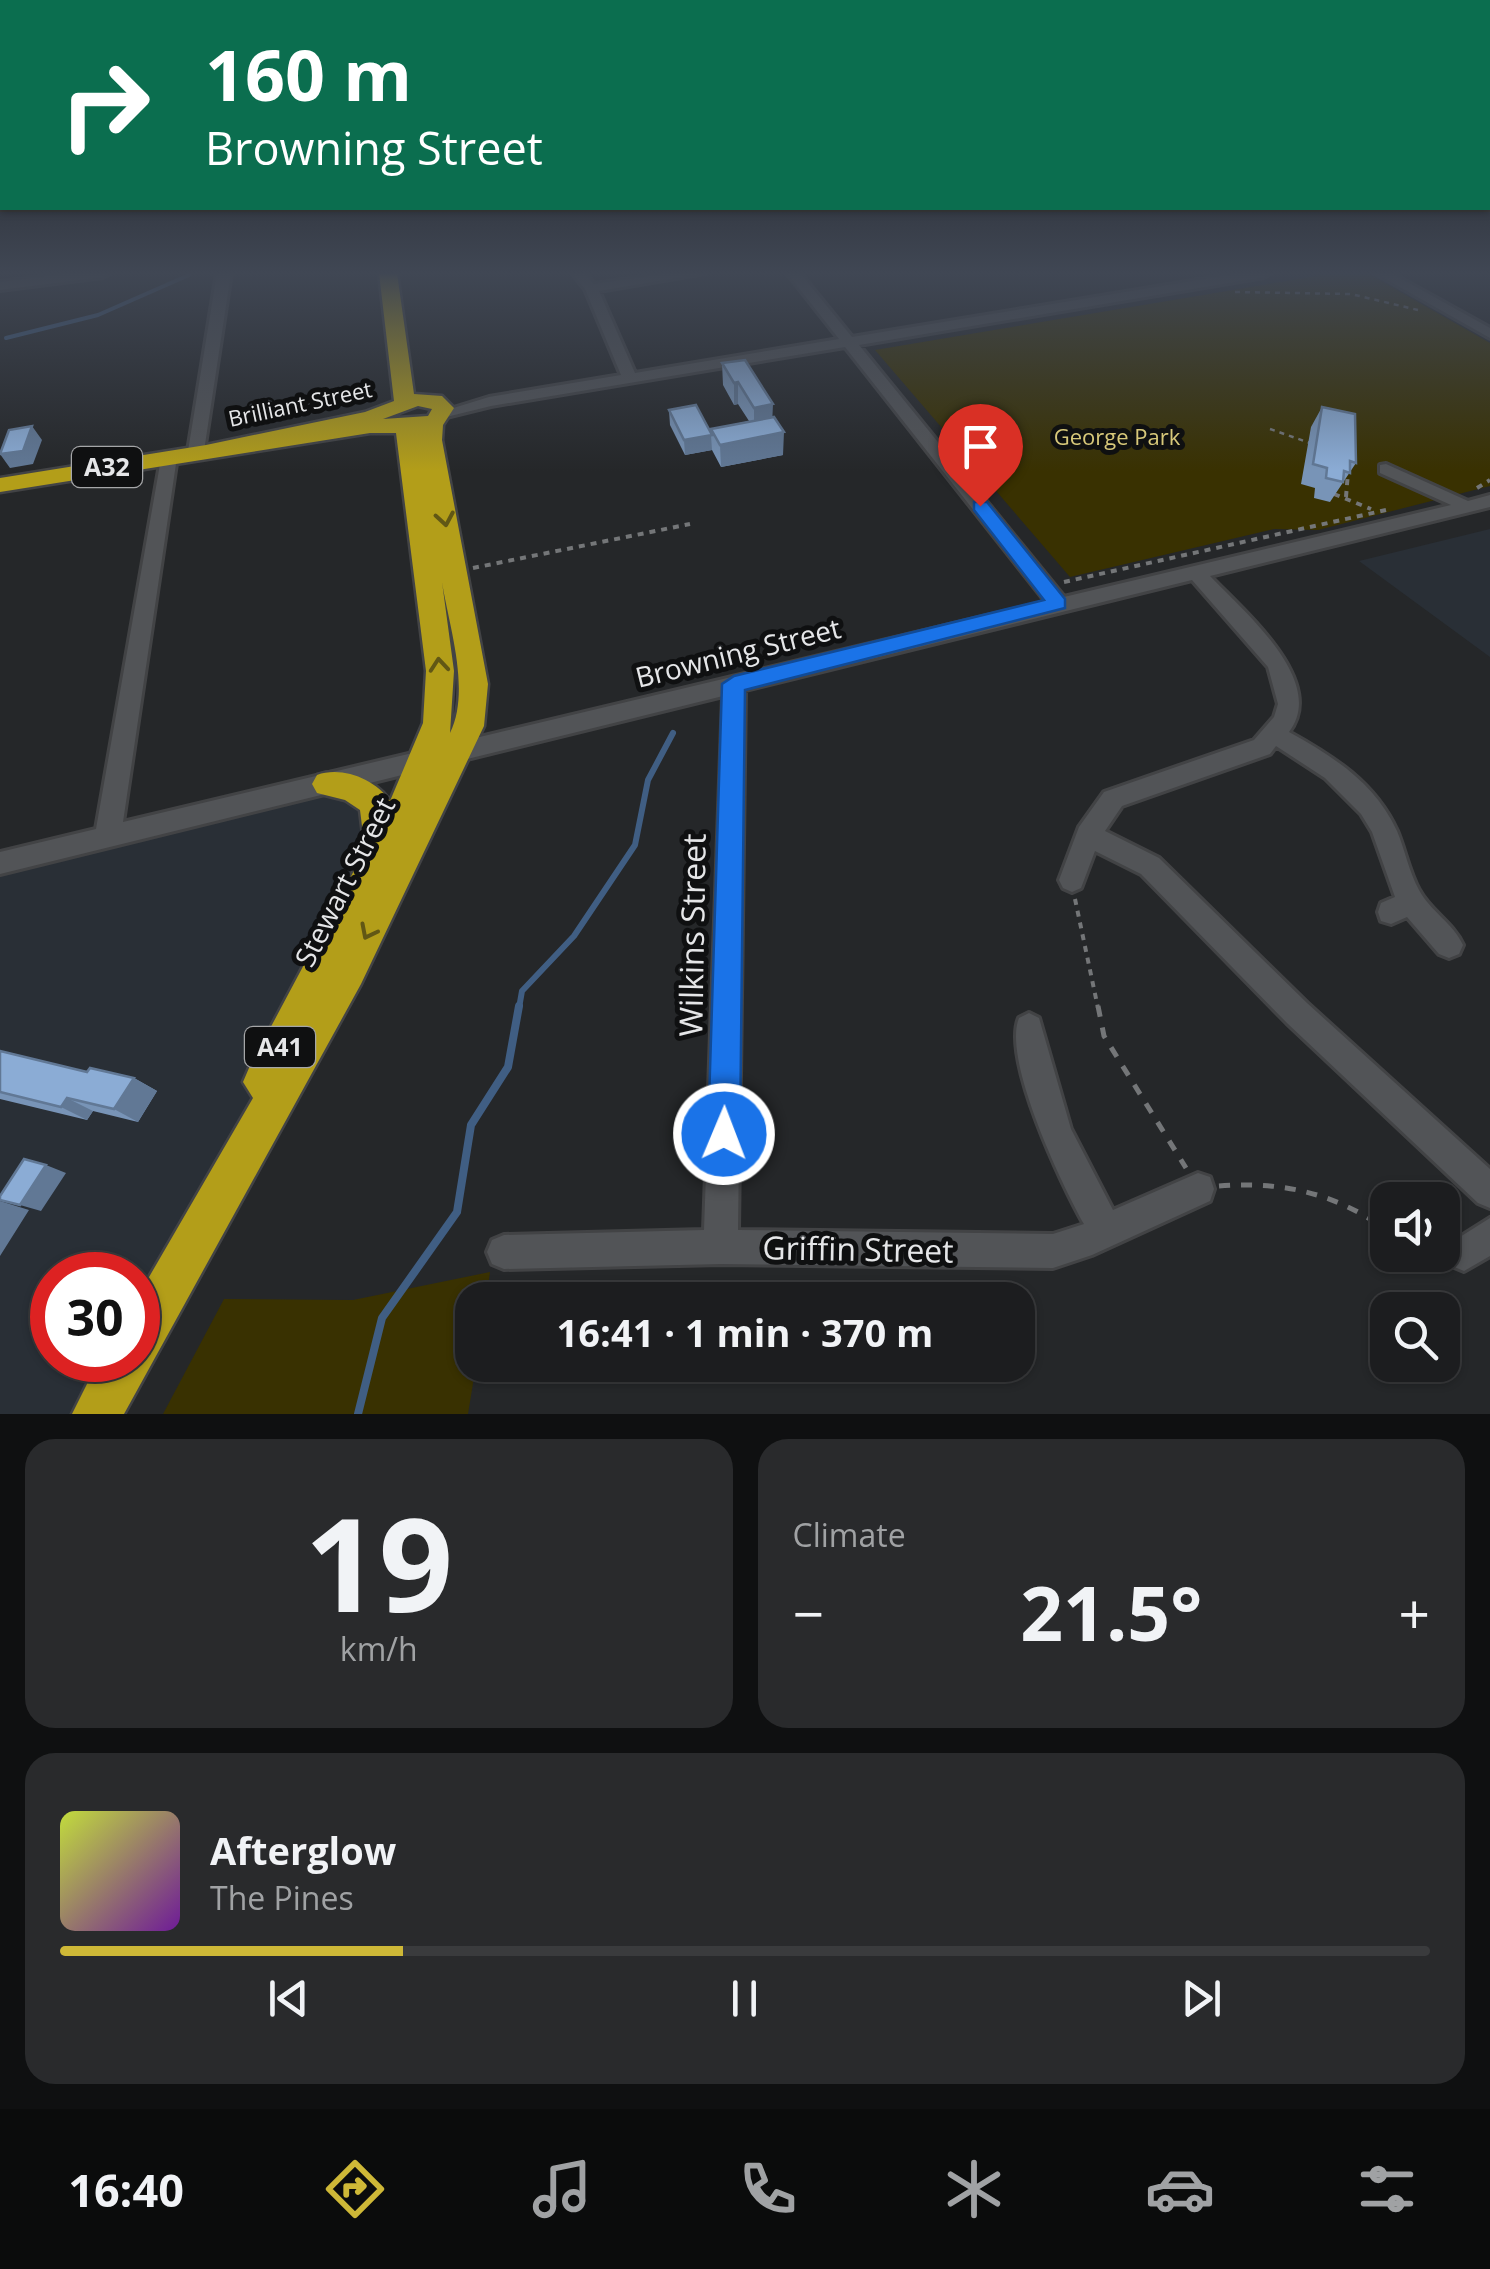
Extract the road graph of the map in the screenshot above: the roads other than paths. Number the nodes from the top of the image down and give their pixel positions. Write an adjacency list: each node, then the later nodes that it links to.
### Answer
1 (217, 339): 11 (street)
2 (394, 339): 10 (highway, Stewart Street)
3 (419, 339): 9 (highway, Stewart Street)
4 (613, 339): 8 (street)
5 (847, 339): 7 (street)
6 (867, 339): 7 (street)
7 (849, 342): 8 (street); 18 (street)
8 (630, 378): 9 (street)
9 (436, 410): 10 (highway, A32); 21 (highway, Stewart Street / A41, one-way to 21)
10 (401, 415): 11 (highway, Brilliant Street / A32); 21 (highway, Stewart Street / A41, one-way to 10)
11 (205, 450): 12 (highway, Brilliant Street / A32)
12 (168, 457): 14 (highway, Brilliant Street / A32); 23 (street)
13 (1386, 469): 16 (street)
14 (0, 485)
15 (1490, 501): 16 (street, Browning Street)
16 (1458, 502): 17 (street, Browning Street)
17 (1196, 572): 18 (street, Browning Street); 20 (street)
18 (1051, 595): 19 (street, Browning Street)
19 (734, 684): 21 (street, Browning Street); 33 (street, Wilkins Street)
20 (1276, 734): 24 (street); 28 (street)
21 (443, 756): 22 (street, Browning Street); 26 (highway, Stewart Street / A41); 36 (highway, Stewart Street / A41, one-way to 36)
22 (328, 784): 23 (street, Browning Street); 26 (highway)
23 (108, 835): 25 (street, Browning Street)
24 (1088, 836): 27 (street); 31 (street)
25 (0, 863)
26 (374, 868): 35 (highway, Stewart Street / A41)
27 (1072, 880)
28 (1449, 945)
29 (1029, 1028): 32 (street)
30 (1198, 1188): 32 (street, Griffin Street)
31 (1490, 1191)
32 (1106, 1230): 33 (street, Griffin Street)
33 (721, 1247): 34 (street, Griffin Street)
34 (504, 1252)
35 (160, 1293)
36 (160, 1301)

